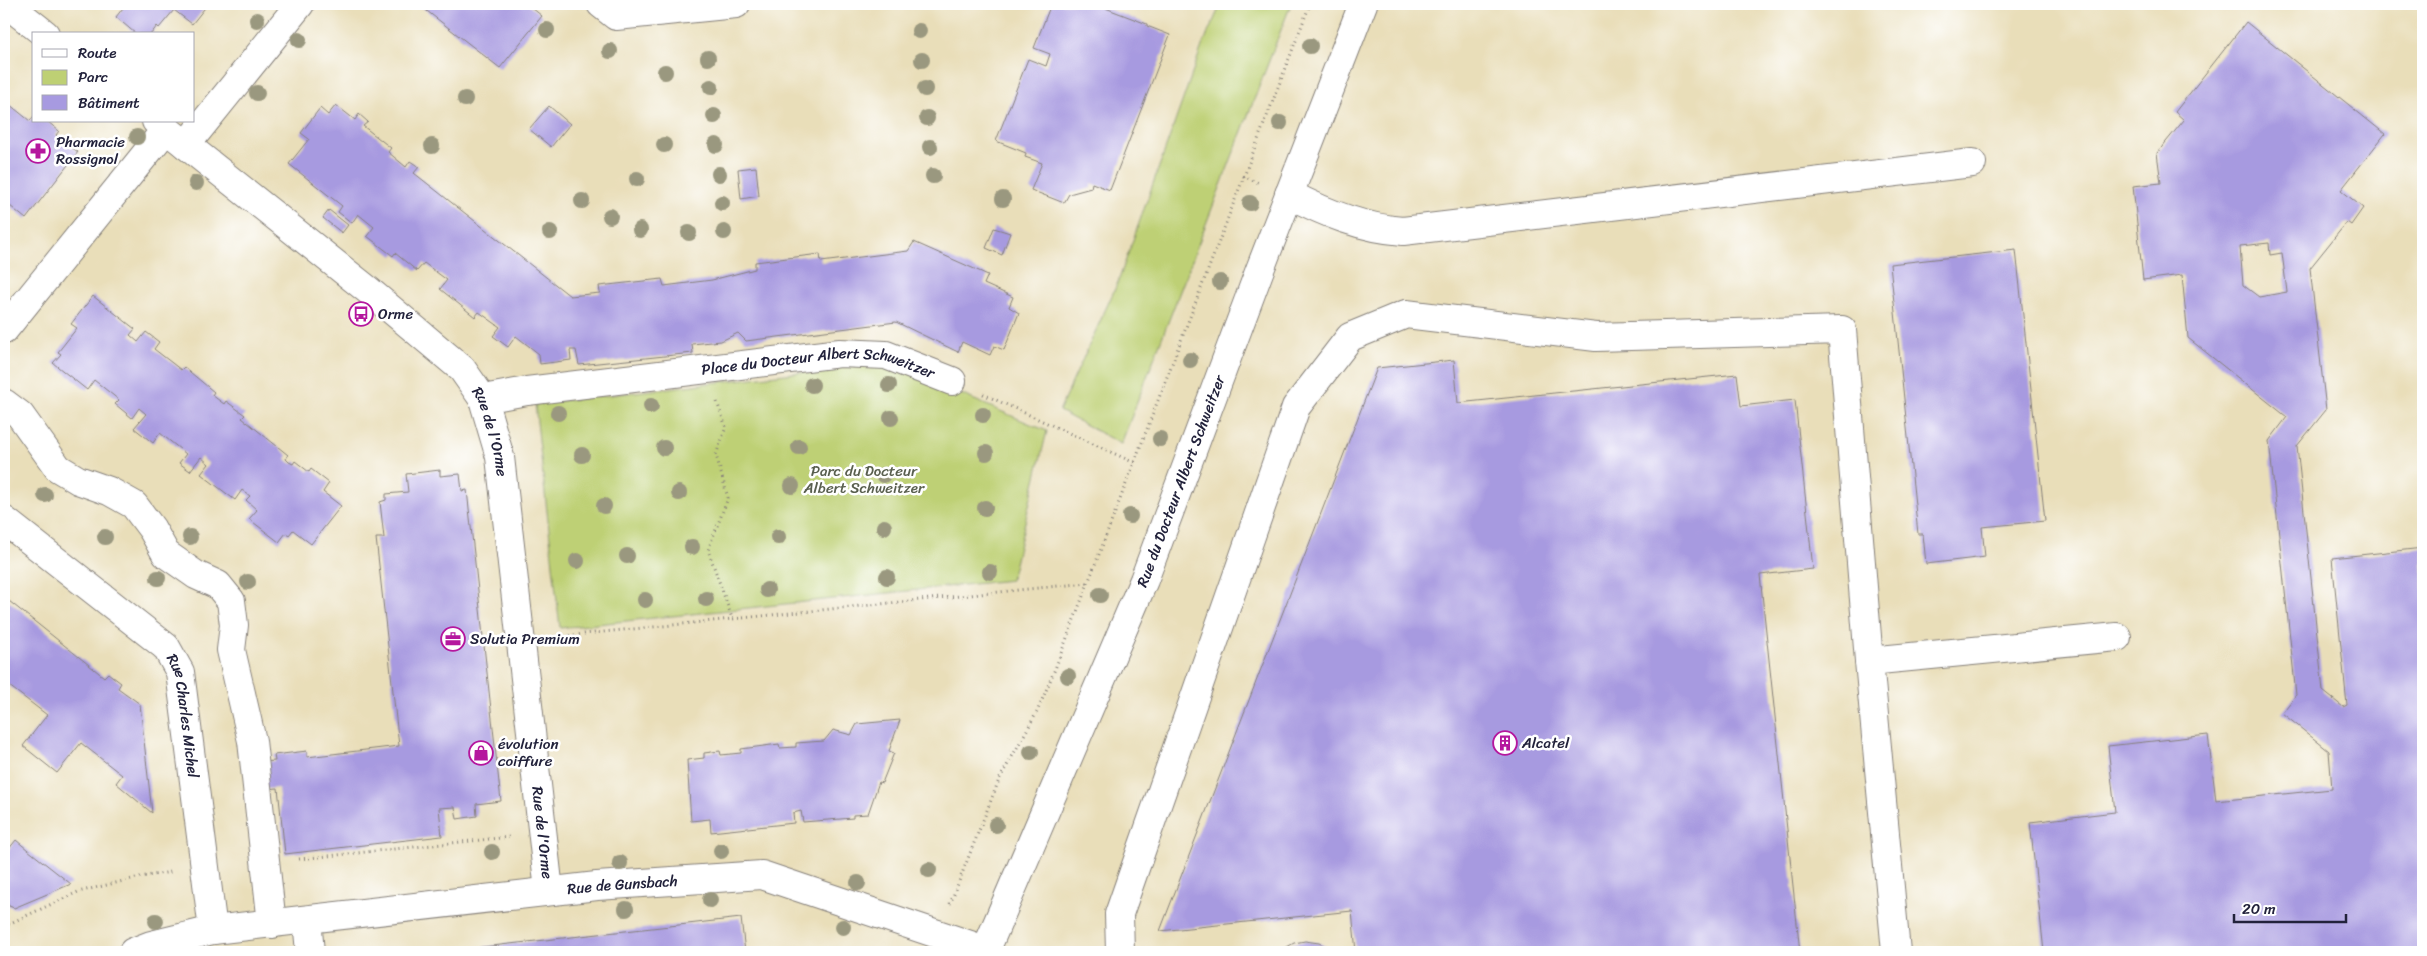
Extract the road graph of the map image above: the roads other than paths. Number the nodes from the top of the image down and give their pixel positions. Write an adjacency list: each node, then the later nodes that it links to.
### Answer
1 (7, 4): 6 (street)
2 (300, 4): 7 (street)
3 (601, 4): 4 (street)
4 (736, 4)
5 (1363, 4): 11 (street, Rue du Docteur Albert Schweitzer)
6 (42, 32)
7 (195, 107)
8 (180, 122): 9 (street)
9 (170, 132): 12 (street); 14 (street, Rue de l'Orme)
10 (1972, 163): 11 (street)
11 (1289, 194): 23 (street, Rue du Docteur Albert Schweitzer)
12 (4, 330)
13 (952, 381): 14 (street, Place du Docteur Albert Schweitzer)
14 (483, 399): 19 (street, Rue de l'Orme)
15 (4, 403): 21 (street)
16 (4, 520): 22 (street, Rue Charles Michel)
17 (2117, 637): 18 (street)
18 (1869, 661): 26 (street); 27 (street)
19 (549, 891): 20 (street, Rue de Gunsbach); 23 (street, Rue de Gunsbach)
20 (306, 920): 21 (street, Rue de Gunsbach); 25 (street)
21 (272, 924): 22 (street, Rue de Gunsbach)
22 (213, 930): 24 (street, Rue de Gunsbach)
23 (985, 951)
24 (133, 952)
25 (310, 952)
26 (1120, 952)
27 (1896, 952)

